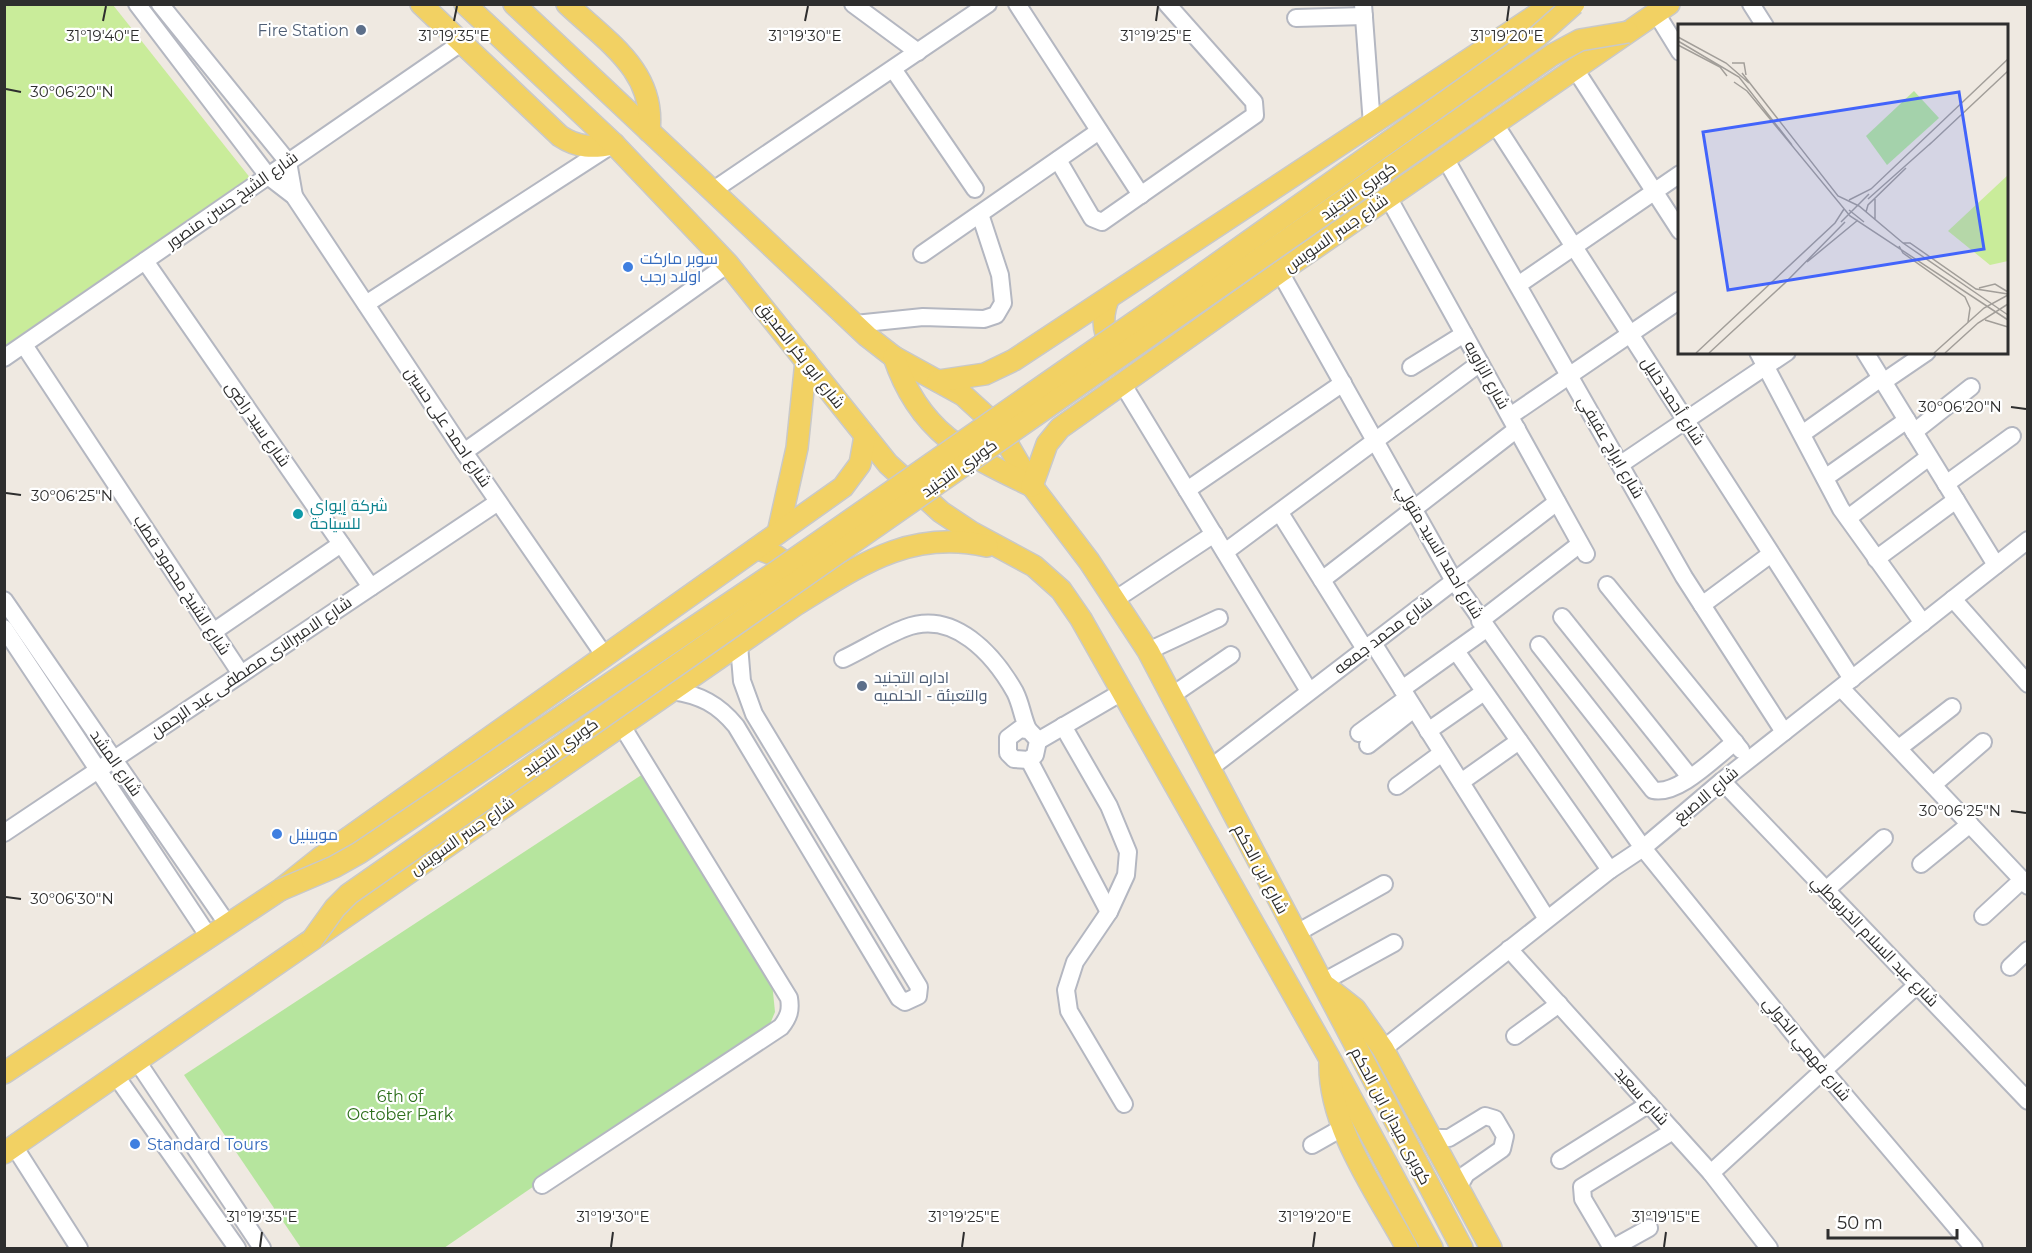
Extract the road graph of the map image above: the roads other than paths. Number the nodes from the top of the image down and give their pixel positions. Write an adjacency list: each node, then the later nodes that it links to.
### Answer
1 (137, 4): 33 (street, شارع احمد على حسين)
2 (160, 4): 31 (street, شارع احمد على حسين)
3 (421, 4): 19 (main road)
4 (465, 4): 28 (main road, شارع ابو بكر الصديق)
5 (514, 4): 26 (main road)
6 (567, 4): 26 (main road)
7 (853, 4): 21 (street)
8 (988, 4): 21 (street)
9 (1017, 4): 27 (street)
10 (1167, 4): 37 (street)
11 (1553, 4): 25 (main road)
12 (1574, 4): 165 (main road, كوبري التجنيد, bridge)
13 (1751, 4): 17 (street)
14 (1663, 9): 18 (main road, شارع جسر السويس); 20 (street)
15 (1364, 10): 16 (street); 25 (street)
16 (1296, 18)
17 (1763, 24)
18 (1628, 32): 23 (main road, شارع جسر السويس); 175 (main road, كوبري التجنيد, bridge)
19 (461, 43): 28 (main road); 31 (street, شارع الشيخ حسن منصور)
20 (1678, 47)
21 (918, 52): 22 (street)
22 (893, 69): 34 (street); 35 (street)
23 (1575, 69): 24 (main road, شارع جسر السويس); 36 (street)
24 (1495, 124): 29 (main road, شارع جسر السويس); 42 (street, شارع أحمد خليل)
25 (1372, 125): 48 (main road)
26 (648, 131): 35 (main road)
27 (1099, 131): 30 (street); 37 (street)
28 (614, 144): 45 (main road, شارع ابو بكر الصديق); 50 (street)
29 (1445, 158): 39 (main road, شارع جسر السويس); 47 (street, شارع ابراج عفيفي)
30 (1058, 160): 37 (street); 40 (street)
31 (288, 162): 33 (street, شارع الشيخ حسن منصور); 38 (street, شارع احمد على حسين)
32 (1678, 175): 36 (street)
33 (267, 176): 38 (street, شارع احمد على حسين); 44 (street, شارع الشيخ حسن منصور)
34 (975, 189)
35 (712, 191): 51 (main road)
36 (1654, 192): 41 (street); 42 (street)
37 (1141, 195)
38 (294, 196): 50 (street, شارع احمد على حسين)
39 (1388, 197): 46 (main road, شارع جسر السويس); 52 (street, شارع الزاويه)
40 (980, 214): 43 (street); 51 (street)
41 (1678, 228)
42 (1574, 247): 47 (street); 53 (street, شارع أحمد خليل)
43 (922, 254)
44 (145, 261): 54 (street, شارع الشيخ حسن منصور); 94 (street, شارع سيد راضى)
45 (728, 264): 62 (main road, شارع ابو بكر الصديق); 78 (street)
46 (1280, 272): 61 (main road, شارع جسر السويس); 68 (street, شارع احمد السيد متولي)
47 (1518, 285): 65 (street, شارع ابراج عفيفي)
48 (1107, 299): 61 (main road); 67 (main road)
49 (1678, 301): 53 (street)
50 (366, 304): 78 (street, شارع احمد على حسين)
51 (855, 324): 58 (main road)
52 (1464, 334): 63 (street, شارع الزاويه); 64 (street)
53 (1630, 334): 65 (street); 71 (street, شارع أحمد خليل)
54 (24, 345): 59 (street, شارع الشيخ حسن منصور); 115 (street, شارع الشيخ محمود قطب)
55 (1780, 354): 60 (street)
56 (1866, 354): 66 (street)
57 (1924, 354): 66 (street)
58 (894, 357): 67 (main road); 83 (main road)
59 (4, 358)
60 (1762, 359): 71 (street); 74 (street)
61 (1155, 360): 69 (main road, شارع جسر السويس)
62 (806, 362): 75 (main road, شارع ابو بكر الصديق); 91 (main road)
63 (1480, 363): 72 (street, شارع الزاويه); 77 (street)
64 (1411, 367)
65 (1570, 375): 72 (street); 80 (street, شارع ابراج عفيفي)
66 (1882, 380): 73 (street); 74 (street)
67 (936, 381): 83 (main road)
68 (1343, 382): 77 (street, شارع احمد السيد متولي); 84 (street)
69 (1122, 383): 83 (main road, شارع جسر السويس); 84 (street)
70 (1971, 387): 73 (street)
71 (1686, 421): 80 (street); 98 (street, شارع أحمد خليل)
72 (1513, 423): 87 (street, شارع الزاويه); 88 (street)
73 (1910, 426): 79 (street); 81 (street)
74 (1802, 434): 81 (street)
75 (865, 436): 91 (main road); 96 (main road, شارع ابو بكر الصديق)
76 (2012, 436): 82 (street)
77 (1376, 441): 88 (street, شارع احمد السيد متولي); 89 (street)
78 (464, 452): 86 (street, شارع احمد على حسين)
79 (1929, 457): 82 (street); 90 (street)
80 (1621, 464): 109 (street, شارع ابراج عفيفي)
81 (1825, 478): 90 (street)
82 (1946, 484): 85 (street)
83 (1032, 486): 105 (main road, شارع ابن الحكم)
84 (1187, 490): 92 (street)
85 (1956, 500): 99 (street); 100 (street)
86 (498, 502): 104 (street, شارع الاميرالاى مصطفى عبد الرحمن); 121 (street, شارع احمد على حسين)
87 (1557, 502): 102 (street, شارع محمد جمعه); 113 (street, شارع الزاويه)
88 (1413, 509): 101 (street); 102 (street, شارع احمد السيد متولي)
89 (1280, 513): 97 (street); 101 (street)
90 (1848, 518): 99 (street)
91 (778, 533): 95 (main road)
92 (1214, 534): 97 (street); 105 (street)
93 (2028, 540): 100 (street, شارع الاصبغ)
94 (341, 544): 104 (street, شارع سيد راضى); 115 (street)
95 (756, 549): 108 (main road); 121 (main road)
96 (1002, 549): 108 (main road, شارع جسر السويس); 129 (main road, شارع ابن الحكم)
97 (1225, 552): 128 (street)
98 (1771, 554): 109 (street); 125 (street, شارع أحمد خليل)
99 (1876, 559): 112 (street)
100 (1996, 565): 106 (street, شارع الاصبغ)
101 (1322, 580): 118 (street)
102 (1454, 581): 113 (street, شارع احمد السيد متولي); 118 (street, شارع محمد جمعه)
103 (1607, 585): 141 (street)
104 (371, 587): 124 (street, شارع الاميرالاى مصطفى عبد الرحمن)
105 (1116, 599): 119 (main road, شارع ابن الحكم)
106 (1953, 599): 112 (street, شارع الاصبغ); 126 (street)
107 (4, 600): 114 (street, شارع المشد)
108 (797, 604): 116 (main road, شارع جسر السويس)
109 (1702, 604): 137 (street, شارع ابراج عفيفي)
110 (1562, 617): 150 (street)
111 (1219, 618): 119 (street)
112 (1923, 623): 125 (street, شارع الاصبغ)
113 (1483, 625): 120 (street); 160 (street, شارع احمد السيد متولي)
114 (10, 630): 145 (street, شارع المشد); 148 (street, شارع المشد)
115 (213, 632): 124 (street, شارع الشيخ محمود قطب)
116 (739, 645): 127 (main road, شارع جسر السويس); 155 (street)
117 (1539, 645): 150 (street)
118 (1369, 646): 128 (street, شارع محمد جمعه); 132 (street)
119 (1148, 651): 131 (main road, شارع ابن الحكم)
120 (1456, 651): 130 (street); 132 (street)
121 (604, 655): 165 (main road)
122 (1231, 655): 131 (street)
123 (843, 659): 138 (street)
124 (241, 674): 145 (street, شارع الاميرالاى مصطفى عبد الرحمن)
125 (1846, 683): 137 (street, شارع الاصبغ); 143 (street, شارع أحمد خليل)
126 (2028, 684)
127 (673, 691): 134 (main road, شارع جسر السويس); 156 (street)
128 (1309, 691): 149 (street, شارع محمد جمعه)
129 (1122, 692): 135 (street); 185 (main road, شارع ابن الحكم)
130 (1485, 692): 136 (street); 140 (street)
131 (1171, 696): 149 (main road, شارع ابن الحكم)
132 (1408, 699): 136 (street); 139 (street)
133 (1953, 707): 143 (street)
134 (622, 726): 175 (main road, شارع جسر السويس); 200 (street)
135 (1063, 726): 138 (street); 167 (street)
136 (1428, 731): 144 (street)
137 (1784, 732): 147 (street, شارع الاصبغ)
138 (1033, 735): 146 (street); 146 (street)
139 (1364, 739)
140 (1519, 741): 152 (street); 162 (street)
141 (1735, 742): 147 (street); 150 (street)
142 (1983, 742): 153 (street)
143 (1899, 748): 153 (street, شارع أحمد خليل)
144 (1442, 753): 152 (street); 154 (street)
145 (114, 759): 148 (street, شارع الاميرالاى مصطفى عبد الرحمن); 171 (street, شارع المشد)
146 (1029, 760): 167 (street)
147 (1749, 760): 151 (street, شارع الاصبغ)
148 (98, 770): 158 (street, شارع الاميرالاى مصطفى عبد الرحمن); 174 (street, شارع المشد)
149 (1209, 770): 173 (main road, شارع ابن الحكم)
150 (1690, 777)
151 (1722, 781): 160 (street, شارع الاصبغ); 166 (street, شارع عبد السلام الخربوطلي)
152 (1461, 782): 170 (street)
153 (1933, 785): 157 (street, شارع أحمد خليل)
154 (1396, 786)
155 (813, 809): 156 (street); 168 (street)
156 (794, 822): 172 (street)
157 (1970, 824): 161 (street); 163 (street, شارع أحمد خليل)
158 (4, 833)
159 (1884, 838): 166 (street)
160 (1643, 848): 162 (street, شارع الاصبغ); 187 (street, شارع فهمي الخولي)
161 (1921, 864)
162 (1610, 870): 170 (street, شارع الاصبغ)
163 (2025, 883): 169 (street)
164 (1384, 884): 173 (street)
165 (280, 890): 171 (main road)
166 (1827, 890): 181 (street, شارع عبد السلام الخربوطلي)
167 (1109, 912): 191 (street)
168 (877, 915): 172 (street); 172 (street)
169 (1983, 916)
170 (1547, 919): 177 (street, شارع الاصبغ)
171 (228, 925): 174 (main road)
172 (857, 927)
173 (1295, 934): 180 (main road, شارع ابن الحكم)
174 (209, 937): 188 (main road)
175 (312, 940): 186 (main road, شارع جسر السويس)
176 (1394, 943): 180 (street)
177 (1509, 949): 182 (street, شارع سعيد); 184 (street, شارع الاصبغ)
178 (2028, 950): 179 (street)
179 (2010, 967)
180 (1321, 983): 184 (main road, شارع ابن الحكم); 208 (main road, كوبرى ميدان ابن الحكم)
181 (1917, 985): 187 (street); 190 (street, شارع عبد السلام الخربوطلي)
182 (1559, 1004): 183 (street); 192 (street, شارع سعيد)
183 (1515, 1036)
184 (1383, 1049): 195 (main road, شارع ابن الحكم)
185 (1330, 1059): 193 (main road, شارع ابن الحكم); 207 (main road, كوبرى ميدان ابن الحكم)
186 (137, 1061): 189 (main road, شارع جسر السويس); 205 (street)
187 (1823, 1070): 199 (street); 212 (street, شارع فهمي الخولي)
188 (4, 1073)
189 (116, 1076): 197 (main road, شارع جسر السويس); 204 (street)
190 (2028, 1101)
191 (1124, 1104)
192 (1649, 1104): 194 (street, شارع سعيد); 198 (street)
193 (1342, 1128): 196 (street); 206 (main road, شارع ابن الحكم)
194 (1673, 1131): 199 (street, شارع سعيد); 210 (street)
195 (1432, 1138): 201 (main road, شارع ابن الحكم); 201 (street)
196 (1312, 1145)
197 (9, 1150): 203 (street)
198 (1560, 1160)
199 (1711, 1173): 211 (street, شارع سعيد)
200 (543, 1185)
201 (1458, 1188): 209 (main road, شارع ابن الحكم)
202 (1642, 1237): 210 (street)
203 (79, 1248)
204 (237, 1248)
205 (262, 1248)
206 (1407, 1248)
207 (1432, 1248)
208 (1462, 1248)
209 (1491, 1248)
210 (1612, 1248)
211 (1769, 1248)
212 (1974, 1248)

